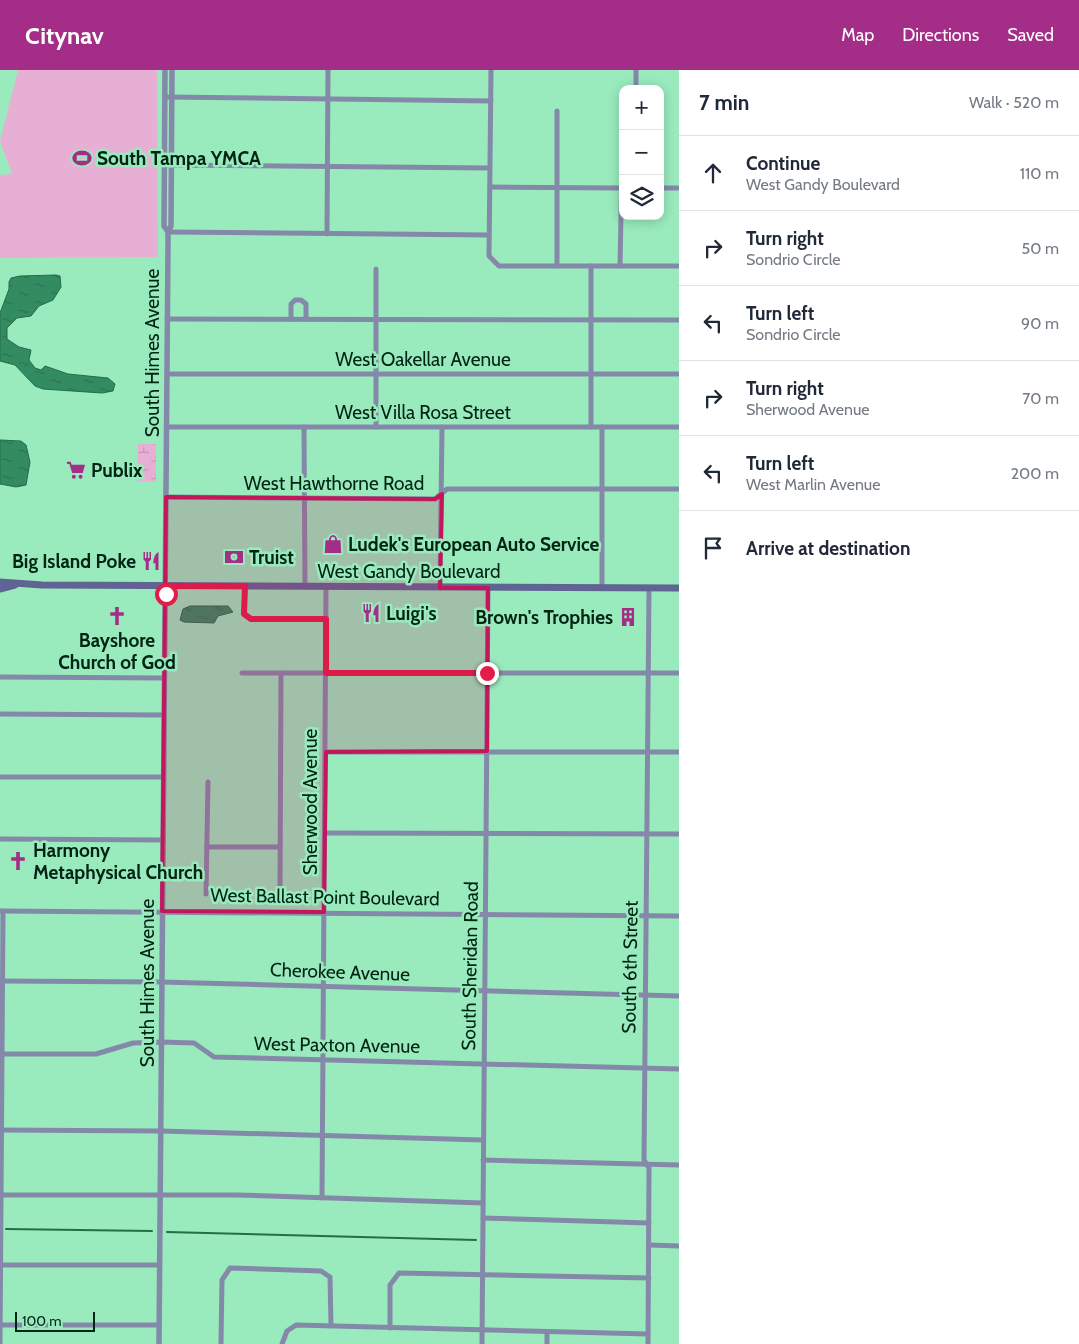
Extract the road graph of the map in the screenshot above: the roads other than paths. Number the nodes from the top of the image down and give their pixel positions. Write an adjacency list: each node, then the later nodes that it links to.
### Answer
1 (165, 70): 2 (street); 7 (street, South Himes Avenue)
2 (172, 70): 7 (street, South Himes Avenue)
3 (328, 70): 8 (street)
4 (491, 70): 9 (street)
5 (636, 70): 6 (street)
6 (636, 85)
7 (168, 97): 8 (street); 12 (street, South Himes Avenue)
8 (328, 99): 9 (street); 13 (street)
9 (491, 100): 14 (street)
10 (557, 111): 17 (street)
11 (623, 130): 15 (street)
12 (168, 165): 13 (street); 22 (street, South Himes Avenue)
13 (328, 166): 14 (street); 23 (street)
14 (490, 168): 16 (street)
15 (622, 175)
16 (490, 187): 17 (street); 24 (street)
17 (557, 188): 18 (street); 25 (street)
18 (619, 188)
19 (664, 188): 20 (street)
20 (679, 188)
21 (621, 220): 27 (street)
22 (168, 232): 23 (street); 33 (street, South Himes Avenue)
23 (327, 234): 24 (street)
24 (489, 235): 25 (street)
25 (557, 266): 26 (street)
26 (592, 266): 27 (street); 34 (street)
27 (620, 266): 28 (street)
28 (679, 266)
29 (376, 269): 32 (street)
30 (291, 318): 31 (street); 31 (street); 33 (street)
31 (306, 318): 32 (street)
32 (375, 319): 34 (street); 37 (street)
33 (167, 320): 36 (street, South Himes Avenue)
34 (591, 320): 35 (street); 38 (street)
35 (679, 320)
36 (167, 374): 37 (street, West Oakellar Avenue); 41 (street, South Himes Avenue)
37 (376, 374): 38 (street, West Oakellar Avenue); 42 (street)
38 (590, 374): 39 (street, West Oakellar Avenue); 44 (street)
39 (679, 374)
40 (304, 426): 41 (street, West Villa Rosa Street); 42 (street, West Villa Rosa Street); 51 (street)
41 (167, 427): 50 (street, South Himes Avenue)
42 (376, 427): 43 (street, West Villa Rosa Street)
43 (442, 427): 44 (street, West Villa Rosa Street); 49 (street)
44 (591, 427): 45 (street, West Villa Rosa Street)
45 (602, 427): 46 (street, West Villa Rosa Street); 47 (street)
46 (679, 427)
47 (603, 489): 48 (street, West Hawthorne Road); 49 (street, West Hawthorne Road); 60 (street)
48 (679, 489)
49 (442, 494): 51 (street, West Hawthorne Road); 58 (street)
50 (166, 497): 51 (street, West Hawthorne Road); 54 (street, South Himes Avenue)
51 (306, 498): 56 (street)
52 (0, 582): 53 (main road, West Gandy Boulevard)
53 (18, 585): 54 (main road, West Gandy Boulevard); 63 (main road, West Gandy Boulevard)
54 (167, 586): 55 (main road, West Gandy Boulevard); 72 (street, South Himes Avenue)
55 (245, 586): 56 (main road, West Gandy Boulevard); 64 (street)
56 (305, 587): 57 (main road, West Gandy Boulevard)
57 (326, 587): 58 (main road, West Gandy Boulevard); 64 (street, Sherwood Avenue)
58 (440, 588): 59 (main road, West Gandy Boulevard)
59 (488, 588): 60 (main road, West Gandy Boulevard); 68 (street, South Sheridan Road)
60 (602, 588): 61 (main road, West Gandy Boulevard)
61 (649, 588): 62 (main road, West Gandy Boulevard); 69 (street, South 6th Street)
62 (679, 588)
63 (0, 589)
64 (326, 619): 67 (street, Sherwood Avenue)
65 (242, 673): 66 (street)
66 (281, 673): 67 (street); 89 (street)
67 (326, 673): 68 (street); 76 (street, Sherwood Avenue)
68 (487, 673): 69 (street); 75 (street, South Sheridan Road)
69 (648, 673): 70 (street); 77 (street, South 6th Street)
70 (679, 674)
71 (0, 677): 72 (street)
72 (164, 678): 74 (street, South Himes Avenue)
73 (0, 714): 74 (street)
74 (164, 715): 80 (street, South Himes Avenue)
75 (487, 751): 76 (street); 77 (street); 82 (street, South Sheridan Road)
76 (326, 752): 83 (street, Sherwood Avenue)
77 (647, 752): 78 (street); 84 (street, South 6th Street)
78 (679, 752)
79 (0, 777): 80 (street)
80 (163, 777): 87 (street, South Himes Avenue)
81 (208, 782): 88 (street)
82 (486, 832): 83 (street); 84 (street); 95 (street, South Sheridan Road)
83 (325, 833): 94 (street, Sherwood Avenue)
84 (646, 834): 85 (street); 96 (street, South 6th Street)
85 (679, 834)
86 (0, 839): 87 (street)
87 (163, 840): 93 (street, South Himes Avenue)
88 (207, 847): 89 (street); 91 (street)
89 (280, 847): 90 (street)
90 (280, 893)
91 (206, 894)
92 (2, 911): 93 (street, West Ballast Point Boulevard); 98 (street)
93 (162, 911): 94 (street, West Ballast Point Boulevard); 99 (street, South Himes Avenue)
94 (324, 912): 95 (street, West Ballast Point Boulevard); 100 (street, Sherwood Avenue)
95 (486, 914): 96 (street, West Ballast Point Boulevard); 101 (street, South Sheridan Road)
96 (646, 916): 97 (street, West Ballast Point Boulevard); 102 (street, South 6th Street)
97 (679, 916)
98 (1, 981): 99 (street, Cherokee Avenue); 105 (street)
99 (161, 982): 100 (street, Cherokee Avenue); 104 (street, South Himes Avenue)
100 (324, 986): 101 (street, Cherokee Avenue); 106 (street, Sherwood Avenue)
101 (485, 991): 102 (street, Cherokee Avenue); 107 (street, South Sheridan Road)
102 (645, 995): 103 (street, Cherokee Avenue); 108 (street, South 6th Street)
103 (679, 996)
104 (161, 1042): 105 (street, West Paxton Avenue); 106 (street, West Paxton Avenue); 111 (street, South Himes Avenue)
105 (1, 1054): 110 (street)
106 (323, 1059): 107 (street, West Paxton Avenue); 112 (street, Sherwood Avenue)
107 (484, 1064): 108 (street, West Paxton Avenue); 113 (street, South Sheridan Road)
108 (645, 1068): 109 (street, West Paxton Avenue); 115 (street, South 6th Street)
109 (679, 1069)
110 (0, 1130): 111 (street); 118 (street)
111 (161, 1131): 112 (street); 117 (street, South Himes Avenue)
112 (323, 1135): 113 (street); 119 (street, Sherwood Avenue)
113 (483, 1140): 114 (street, South Sheridan Road)
114 (483, 1160): 115 (street); 120 (street, South Sheridan Road)
115 (646, 1164): 116 (street); 122 (street, South 6th Street)
116 (679, 1165)
117 (160, 1195): 118 (street); 119 (street); 126 (street, South Himes Avenue)
118 (0, 1196): 125 (street)
119 (322, 1198): 120 (street)
120 (484, 1203): 121 (street, South Sheridan Road)
121 (483, 1218): 122 (street); 127 (street, South Sheridan Road)
122 (649, 1224): 123 (street, South 6th Street)
123 (649, 1245): 124 (street); 128 (street, South 6th Street)
124 (679, 1246)
125 (0, 1265): 126 (street); 129 (street)
126 (160, 1265): 130 (street, South Himes Avenue)
127 (481, 1274): 128 (street); 132 (street); 133 (street, South Sheridan Road)
128 (649, 1278): 135 (street, South 6th Street)
129 (0, 1325): 130 (street); 136 (street)
130 (159, 1325): 137 (street, South Himes Avenue)
131 (332, 1326): 132 (street); 138 (street); 139 (street)
132 (390, 1328): 133 (street)
133 (482, 1331): 134 (street); 140 (street, South Sheridan Road)
134 (547, 1333): 135 (street); 141 (street)
135 (648, 1334): 142 (street, South 6th Street)
136 (0, 1344)
137 (159, 1344)
138 (221, 1344)
139 (282, 1344)
140 (482, 1344)
141 (547, 1344)
142 (648, 1344)

